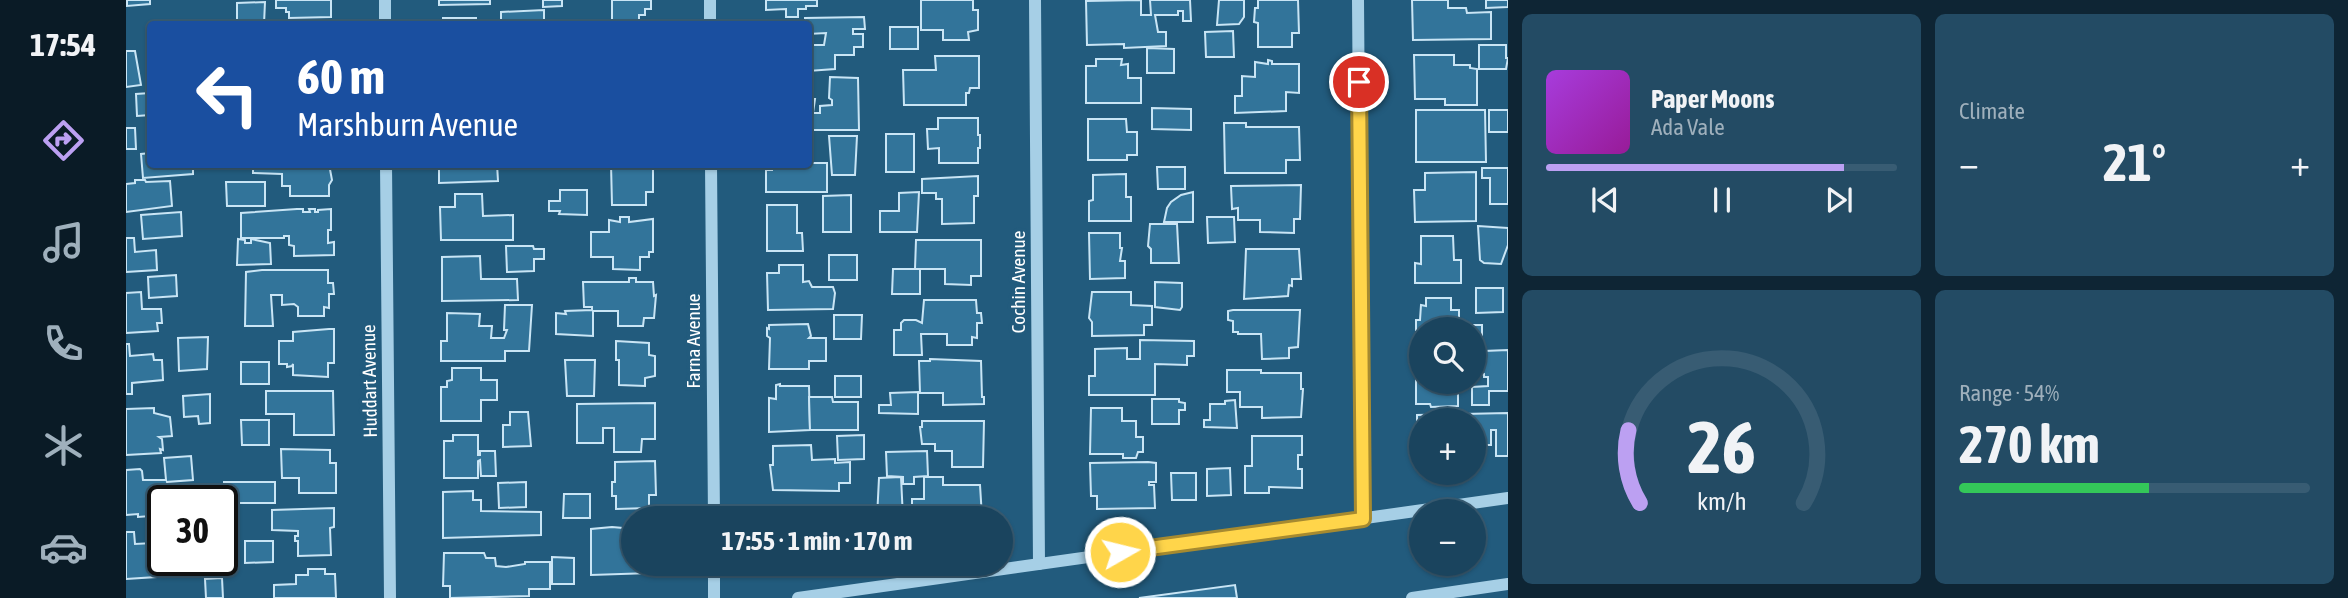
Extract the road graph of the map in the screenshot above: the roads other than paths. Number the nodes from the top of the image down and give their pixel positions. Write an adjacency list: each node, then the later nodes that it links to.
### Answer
1 (384, 0): 5 (street)
2 (710, 0): 6 (street)
3 (1035, 0): 12 (street, Cochin Avenue)
4 (1358, 0): 11 (street)
5 (385, 21)
6 (710, 21)
7 (386, 168): 15 (street, Huddart Avenue)
8 (711, 168): 10 (street, Farna Avenue)
9 (1508, 498): 11 (street)
10 (714, 506)
11 (1363, 519): 12 (street)
12 (1040, 564): 17 (street)
13 (714, 576): 16 (street)
14 (1508, 584): 18 (street)
15 (390, 598)
16 (714, 598)
17 (797, 598)
18 (1412, 598)

